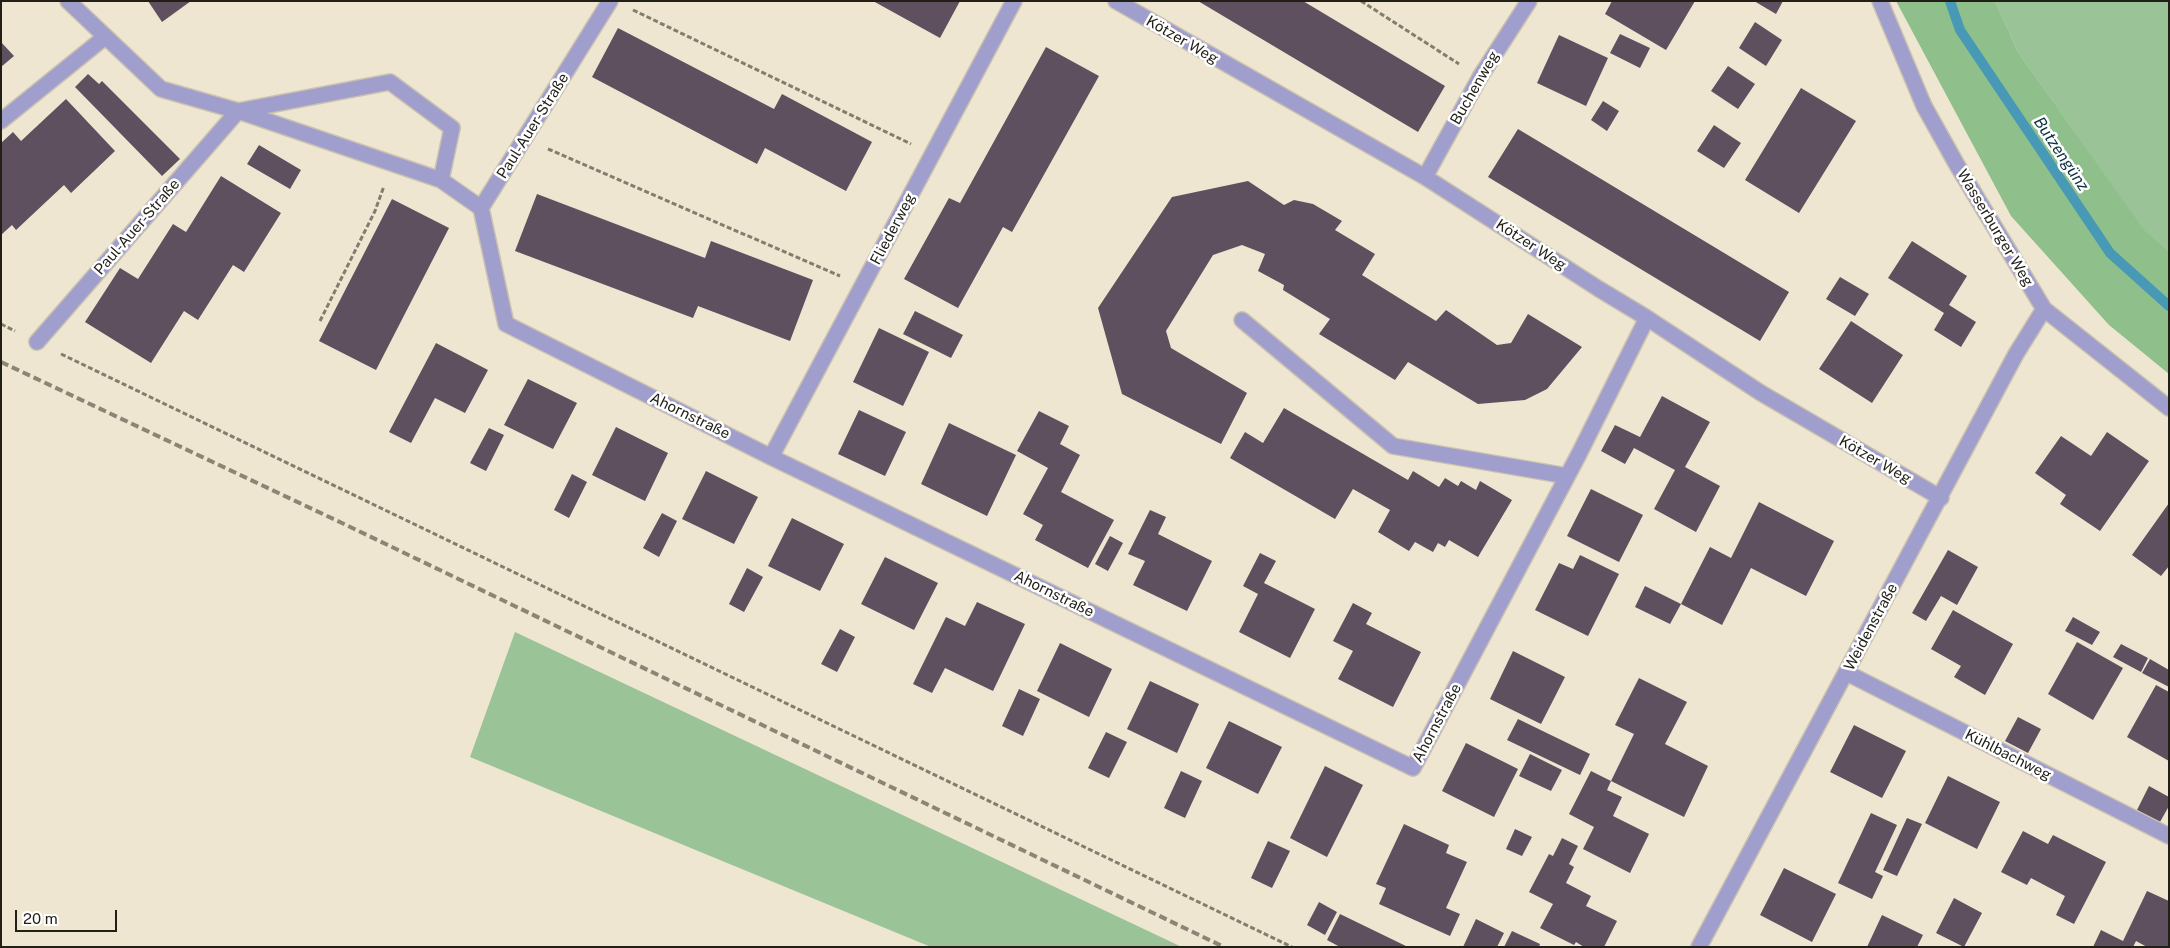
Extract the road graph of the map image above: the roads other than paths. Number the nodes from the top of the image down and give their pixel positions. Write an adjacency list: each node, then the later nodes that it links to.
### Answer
1 (68, 1): 7 (street)
2 (610, 1): 12 (street, Paul-Auer-Straße)
3 (1014, 1): 18 (street, Fliederweg)
4 (1116, 1): 10 (street, Kötzer Weg)
5 (1529, 1): 10 (street, Buchenweg)
6 (1880, 1): 13 (street, Wasserburger Weg)
7 (105, 37): 8 (street); 9 (street)
8 (238, 112): 11 (street); 11 (street); 16 (street, Paul-Auer-Straße)
9 (1, 122)
10 (1425, 178): 14 (street, Kötzer Weg)
11 (441, 180): 12 (street)
12 (482, 208): 18 (street, Ahornstraße)
13 (2044, 309): 17 (street, Wasserburger Weg); 20 (street, Weidenstraße)
14 (1647, 318): 19 (street, Ahornstraße); 20 (street, Kötzer Weg)
15 (1242, 320): 19 (street)
16 (37, 342)
17 (2169, 408)
18 (771, 457): 19 (street, Ahornstraße)
19 (1567, 476)
20 (1941, 498): 21 (street, Weidenstraße)
21 (1847, 673): 22 (street, Kühlbachweg); 23 (street, Weidenstraße)
22 (2169, 836)
23 (1701, 946)

